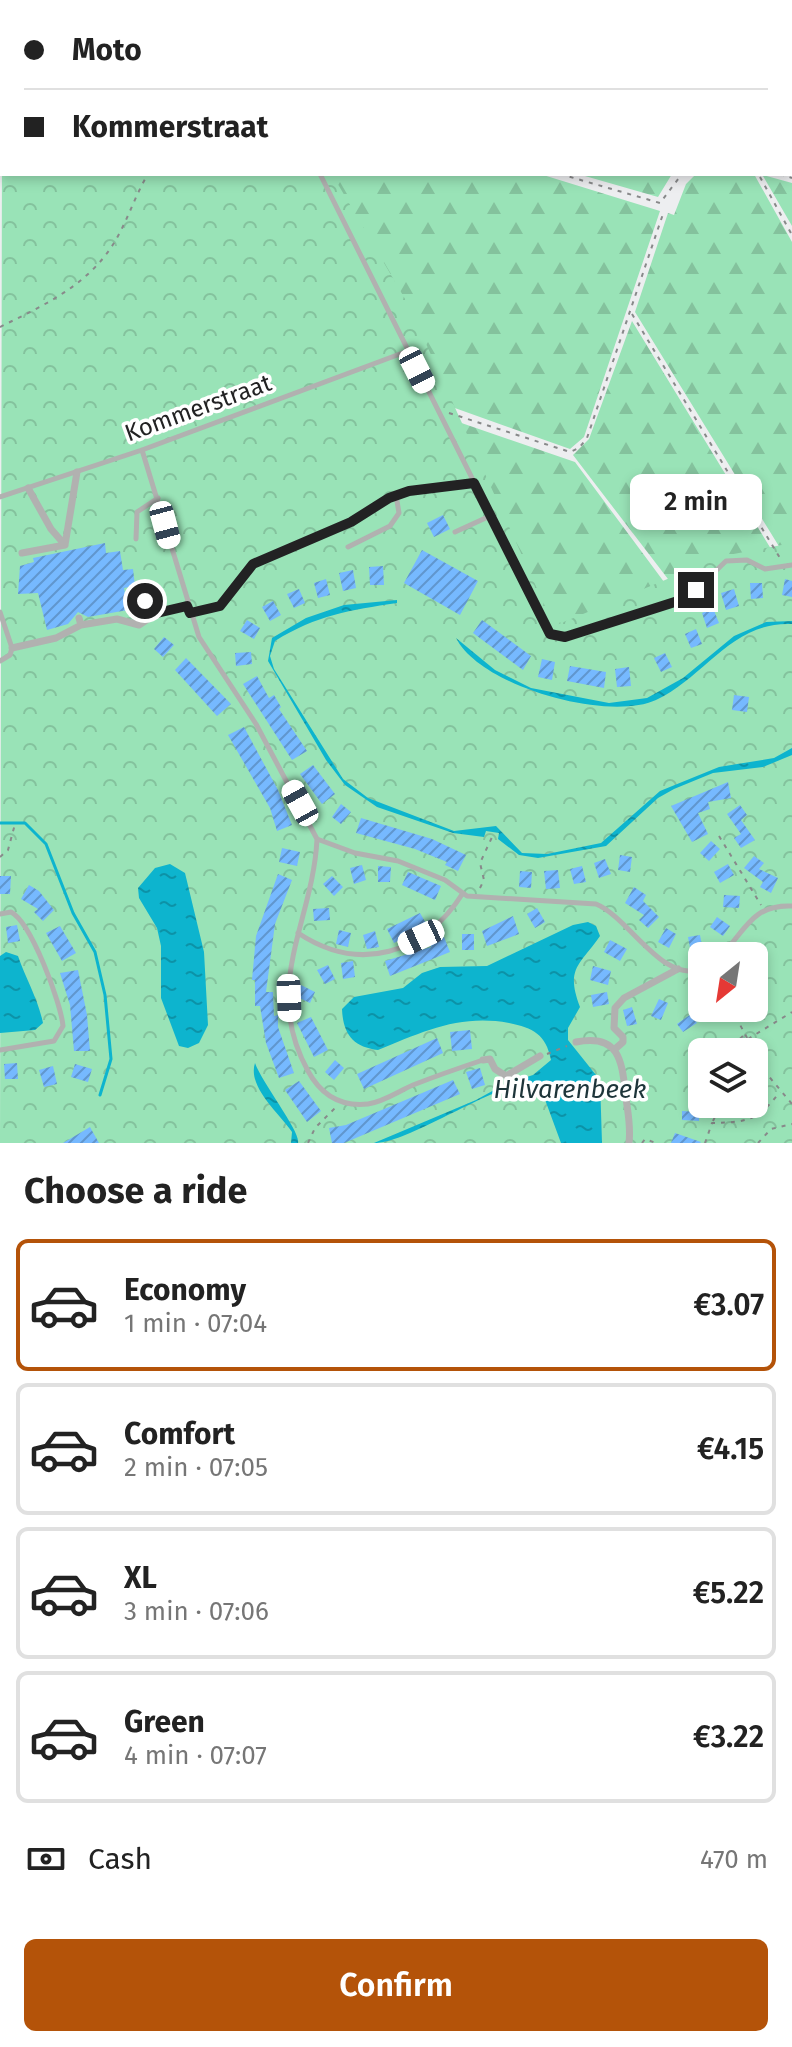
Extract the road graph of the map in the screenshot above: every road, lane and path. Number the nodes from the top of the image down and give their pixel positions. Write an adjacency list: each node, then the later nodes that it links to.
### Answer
1 (147, 176): 9 (path)
2 (321, 176): 10 (lane)
3 (567, 176): 4 (path)
4 (680, 176)
5 (760, 177): 7 (path)
6 (663, 214): 8 (path)
7 (792, 235)
8 (631, 313): 11 (path); 25 (path)
9 (0, 327)
10 (408, 351): 11 (lane); 12 (lane, Kommerstraat)
11 (437, 409): 14 (lane)
12 (142, 450): 13 (lane, Kommerstraat); 18 (lane)
13 (77, 472): 15 (lane, Kommerstraat); 22 (street)
14 (474, 483): 16 (lane); 19 (lane)
15 (28, 488): 17 (lane, Kommerstraat); 22 (street)
16 (396, 495): 23 (lane); 28 (lane)
17 (0, 497)
18 (158, 498): 21 (lane); 28 (lane)
19 (490, 516): 20 (lane); 25 (lane)
20 (455, 532)
21 (136, 539)
22 (65, 545): 24 (street)
23 (348, 547)
24 (22, 553)
25 (784, 564): 26 (lane)
26 (792, 565)
27 (143, 587): 30 (lane)
28 (189, 610): 30 (lane); 36 (lane)
29 (0, 612): 31 (lane)
30 (157, 613): 31 (street)
31 (12, 648): 32 (lane)
32 (0, 661)
33 (15, 824): 37 (path)
34 (493, 835): 39 (path)
35 (719, 836): 41 (path)
36 (317, 839): 38 (lane); 43 (lane)
37 (0, 857)
38 (463, 893): 39 (lane); 43 (lane)
39 (476, 897): 45 (lane)
40 (792, 906): 41 (lane)
41 (764, 909): 44 (lane)
42 (0, 914): 55 (lane)
43 (298, 933): 60 (lane)
44 (731, 942)
45 (678, 969): 46 (lane); 54 (street)
46 (688, 972)
47 (792, 1012): 52 (path)
48 (738, 1022): 49 (path)
49 (744, 1035): 50 (path); 51 (path)
50 (741, 1038)
51 (746, 1038)
52 (749, 1038)
53 (576, 1042): 54 (street); 56 (path)
54 (615, 1049): 66 (street)
55 (0, 1050)
56 (540, 1056): 57 (street)
57 (483, 1060): 60 (lane)
58 (768, 1075): 59 (path)
59 (781, 1091): 61 (path); 63 (path)
60 (340, 1102): 65 (path)
61 (792, 1104)
62 (714, 1118): 63 (path)
63 (712, 1123): 69 (path)
64 (792, 1124): 70 (path)
65 (308, 1143)
66 (629, 1143)
67 (642, 1143): 68 (path)
68 (656, 1143)
69 (705, 1143)
70 (758, 1143)

